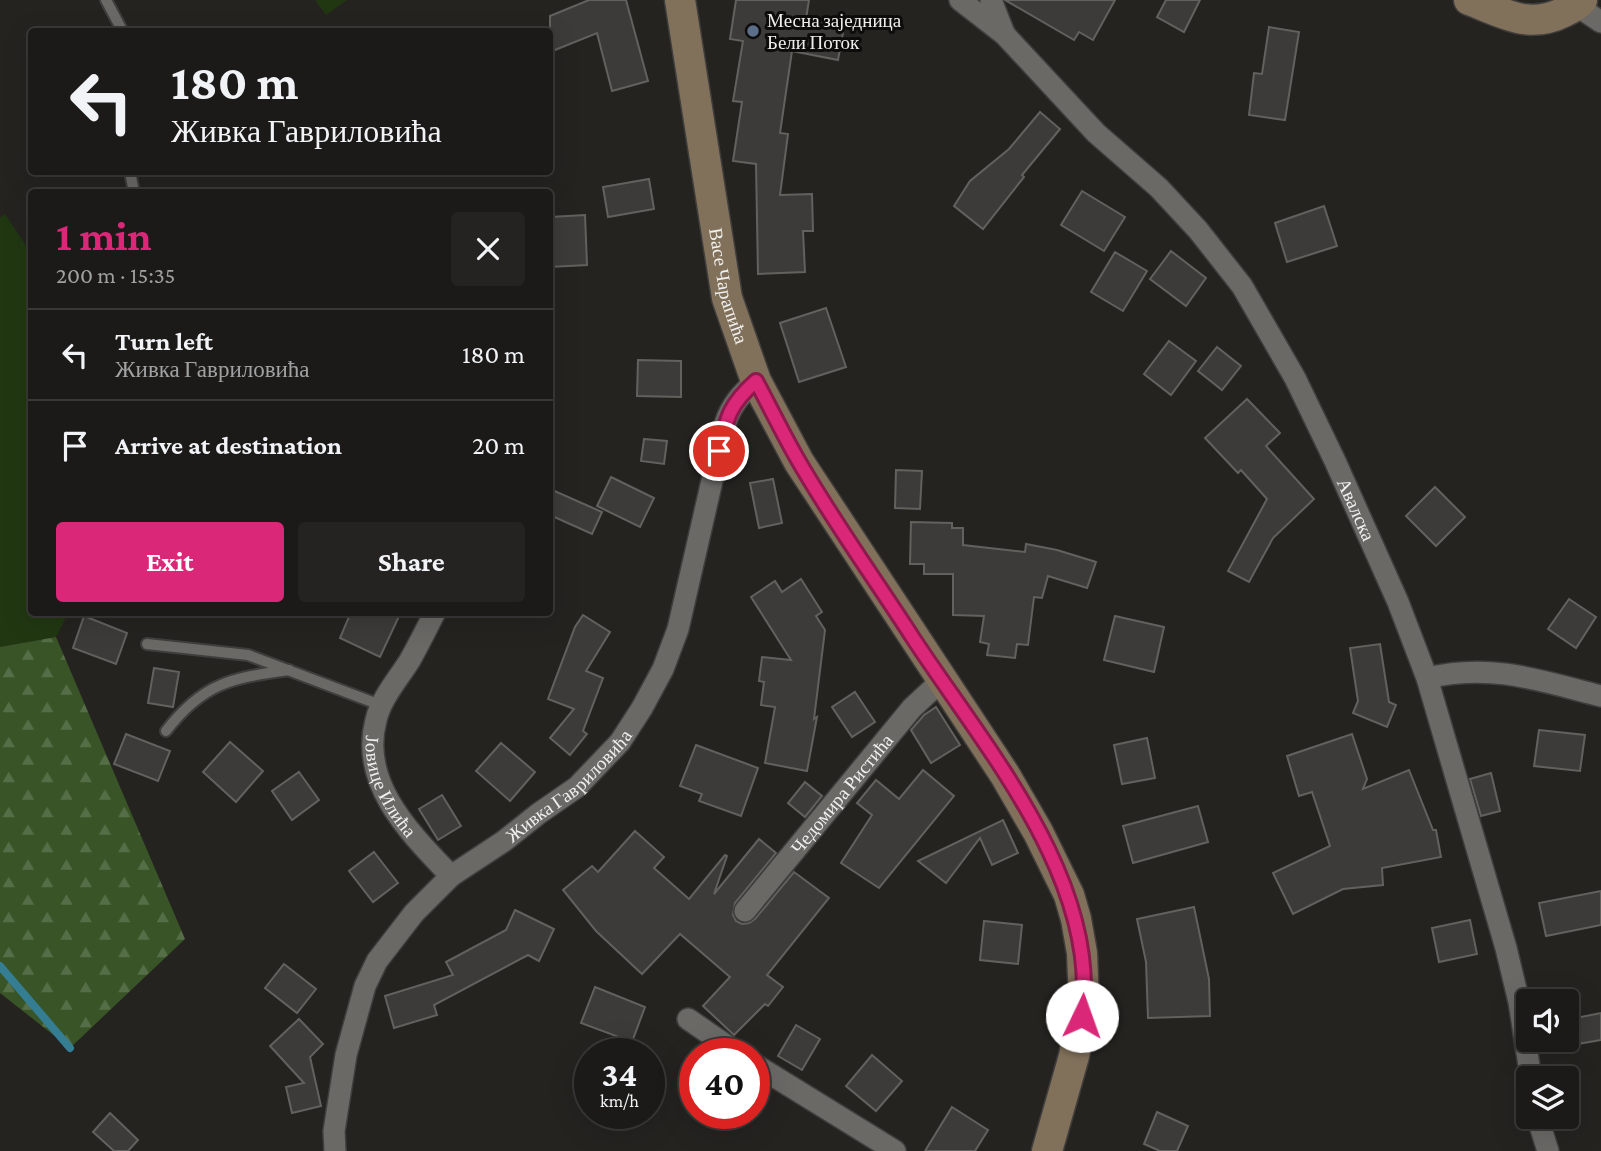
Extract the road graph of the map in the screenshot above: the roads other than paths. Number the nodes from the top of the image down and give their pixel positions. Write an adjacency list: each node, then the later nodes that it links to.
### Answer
1 (106, 0): 7 (lane)
2 (680, 0): 9 (street, Васе Чарапића)
3 (960, 0): 8 (street, Авалска)
4 (991, 0): 8 (street, Авалска)
5 (1469, 0): 6 (street)
6 (1587, 9)
7 (121, 28)
8 (1005, 35): 13 (street, Авалска)
9 (756, 381): 14 (street, Васе Чарапића); 18 (street, Живка Гавриловића)
10 (433, 616): 16 (street, Јовице Илића)
11 (147, 644): 12 (lane)
12 (292, 670): 16 (lane); 17 (lane)
13 (1427, 678): 15 (street); 22 (street, Авалска)
14 (941, 681): 19 (street, Чедомира Ристића); 27 (street, Васе Чарапића)
15 (1601, 696)
16 (383, 706): 18 (street, Јовице Илића)
17 (166, 732)
18 (451, 876): 25 (street, Живка Гавриловића)
19 (745, 911)
20 (688, 1019): 21 (street)
21 (716, 1038)
22 (1529, 1066)
23 (770, 1074): 26 (street)
24 (1541, 1129): 28 (street)
25 (335, 1151)
26 (895, 1151)
27 (1047, 1151)
28 (1548, 1151)

